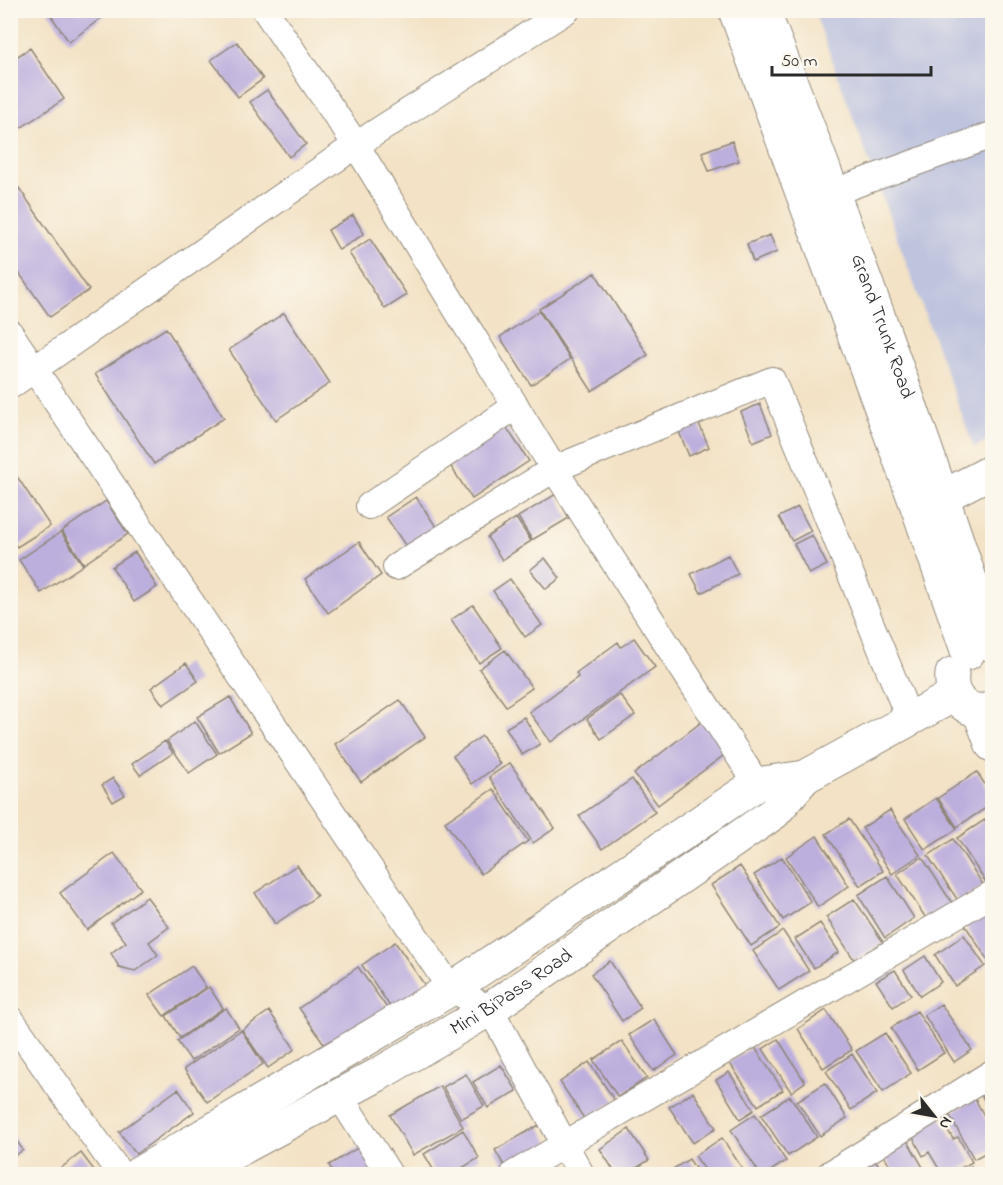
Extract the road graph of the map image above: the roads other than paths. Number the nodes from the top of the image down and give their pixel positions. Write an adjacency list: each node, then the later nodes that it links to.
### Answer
1 (265, 10): 6 (street)
2 (567, 10): 6 (street)
3 (735, 10): 7 (street)
4 (763, 10): 7 (street, Grand Trunk Road)
5 (993, 135): 7 (street)
6 (356, 145): 9 (street); 11 (street)
7 (819, 195): 14 (street, Grand Trunk Road)
8 (10, 333): 9 (street)
9 (34, 369): 10 (street); 24 (street)
10 (10, 386)
11 (516, 406): 12 (street); 15 (street)
12 (554, 469): 16 (street); 19 (street); 22 (street)
13 (993, 471): 14 (street)
14 (931, 503): 17 (street, Grand Trunk Road)
15 (369, 506)
16 (396, 567)
17 (984, 650): 18 (street, Grand Trunk Road)
18 (975, 704): 19 (street); 20 (street)
19 (909, 718): 21 (street)
20 (993, 745)
21 (805, 777): 22 (street); 25 (street, Mini BiPass Road)
22 (756, 784): 24 (street)
23 (993, 894): 29 (street)
24 (451, 989): 25 (street); 32 (street)
25 (490, 1008): 28 (street, Mini BiPass Road); 29 (street)
26 (10, 1018): 31 (street)
27 (993, 1073): 36 (street)
28 (339, 1095): 30 (street, Mini BiPass Road); 33 (street)
29 (566, 1145): 34 (street); 35 (street)
30 (206, 1171)
31 (120, 1174)
32 (138, 1174)
33 (389, 1174)
34 (514, 1174)
35 (582, 1174)
36 (830, 1174)

